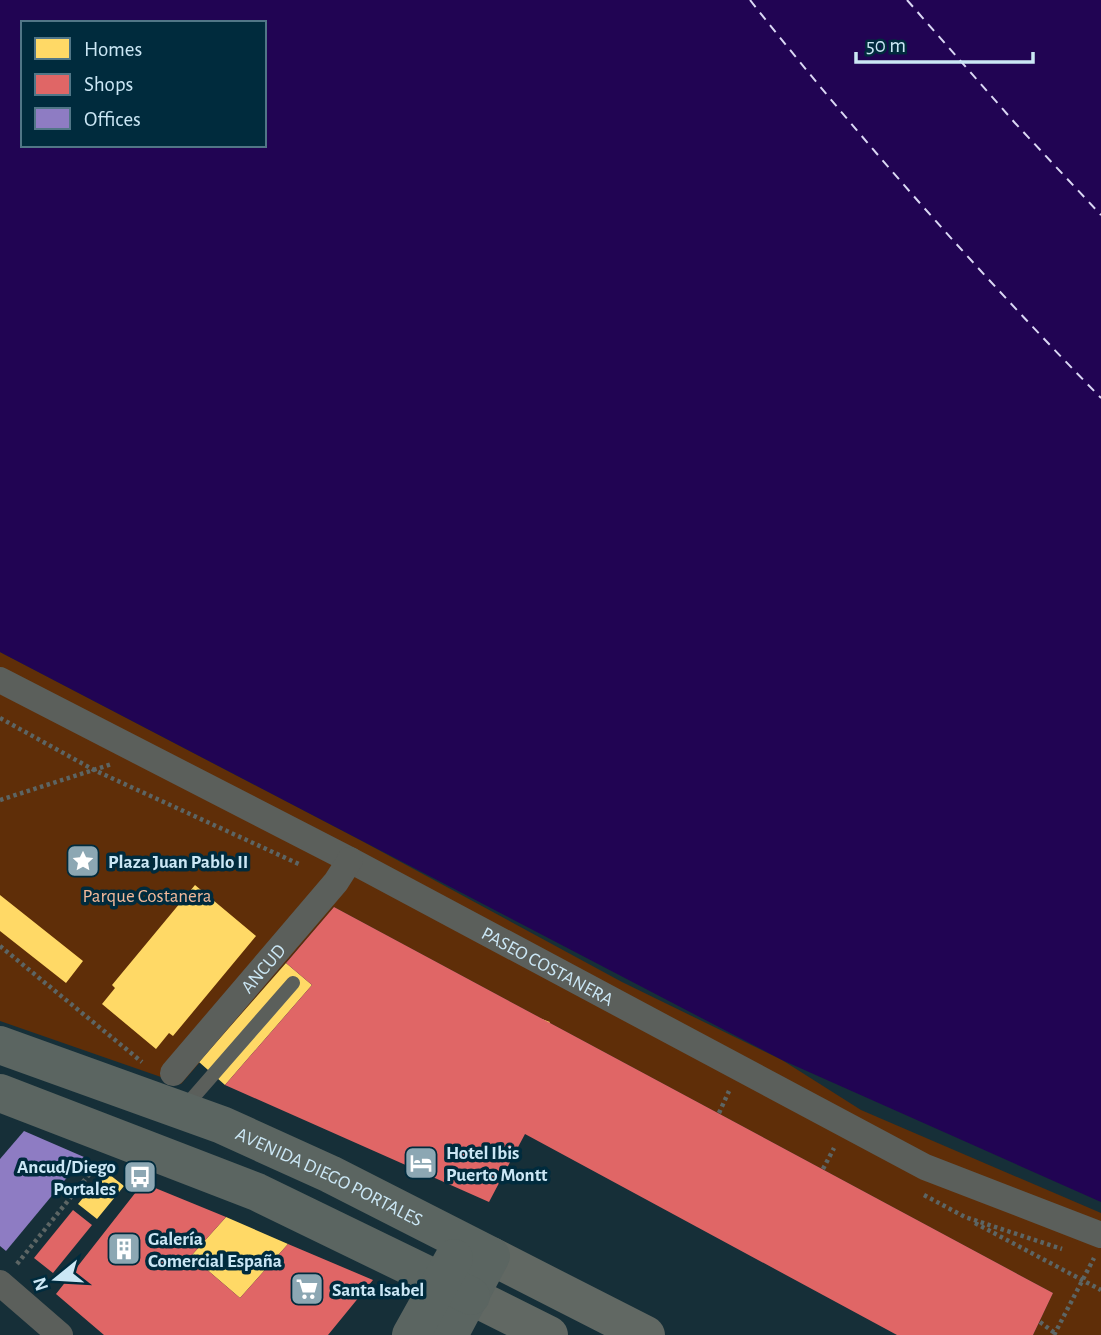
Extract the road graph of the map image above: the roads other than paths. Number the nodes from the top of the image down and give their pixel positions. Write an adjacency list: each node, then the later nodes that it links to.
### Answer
1 (0, 680): 2 (street, PASEO COSTANERA)
2 (350, 860): 5 (street, ANCUD); 8 (street, PASEO COSTANERA)
3 (293, 983): 7 (lane)
4 (0, 1045): 7 (highway, AVENIDA DIEGO PORTALES)
5 (173, 1073)
6 (0, 1093): 11 (highway)
7 (182, 1110): 9 (highway, AVENIDA DIEGO PORTALES)
8 (1099, 1244)
9 (477, 1249): 11 (highway); 16 (main road, AVENIDA DIEGO PORTALES)
10 (6, 1283): 12 (street)
11 (456, 1289): 13 (highway); 14 (highway); 15 (main road)
12 (60, 1335)
13 (411, 1335)
14 (449, 1335)
15 (549, 1335)
16 (646, 1335)

